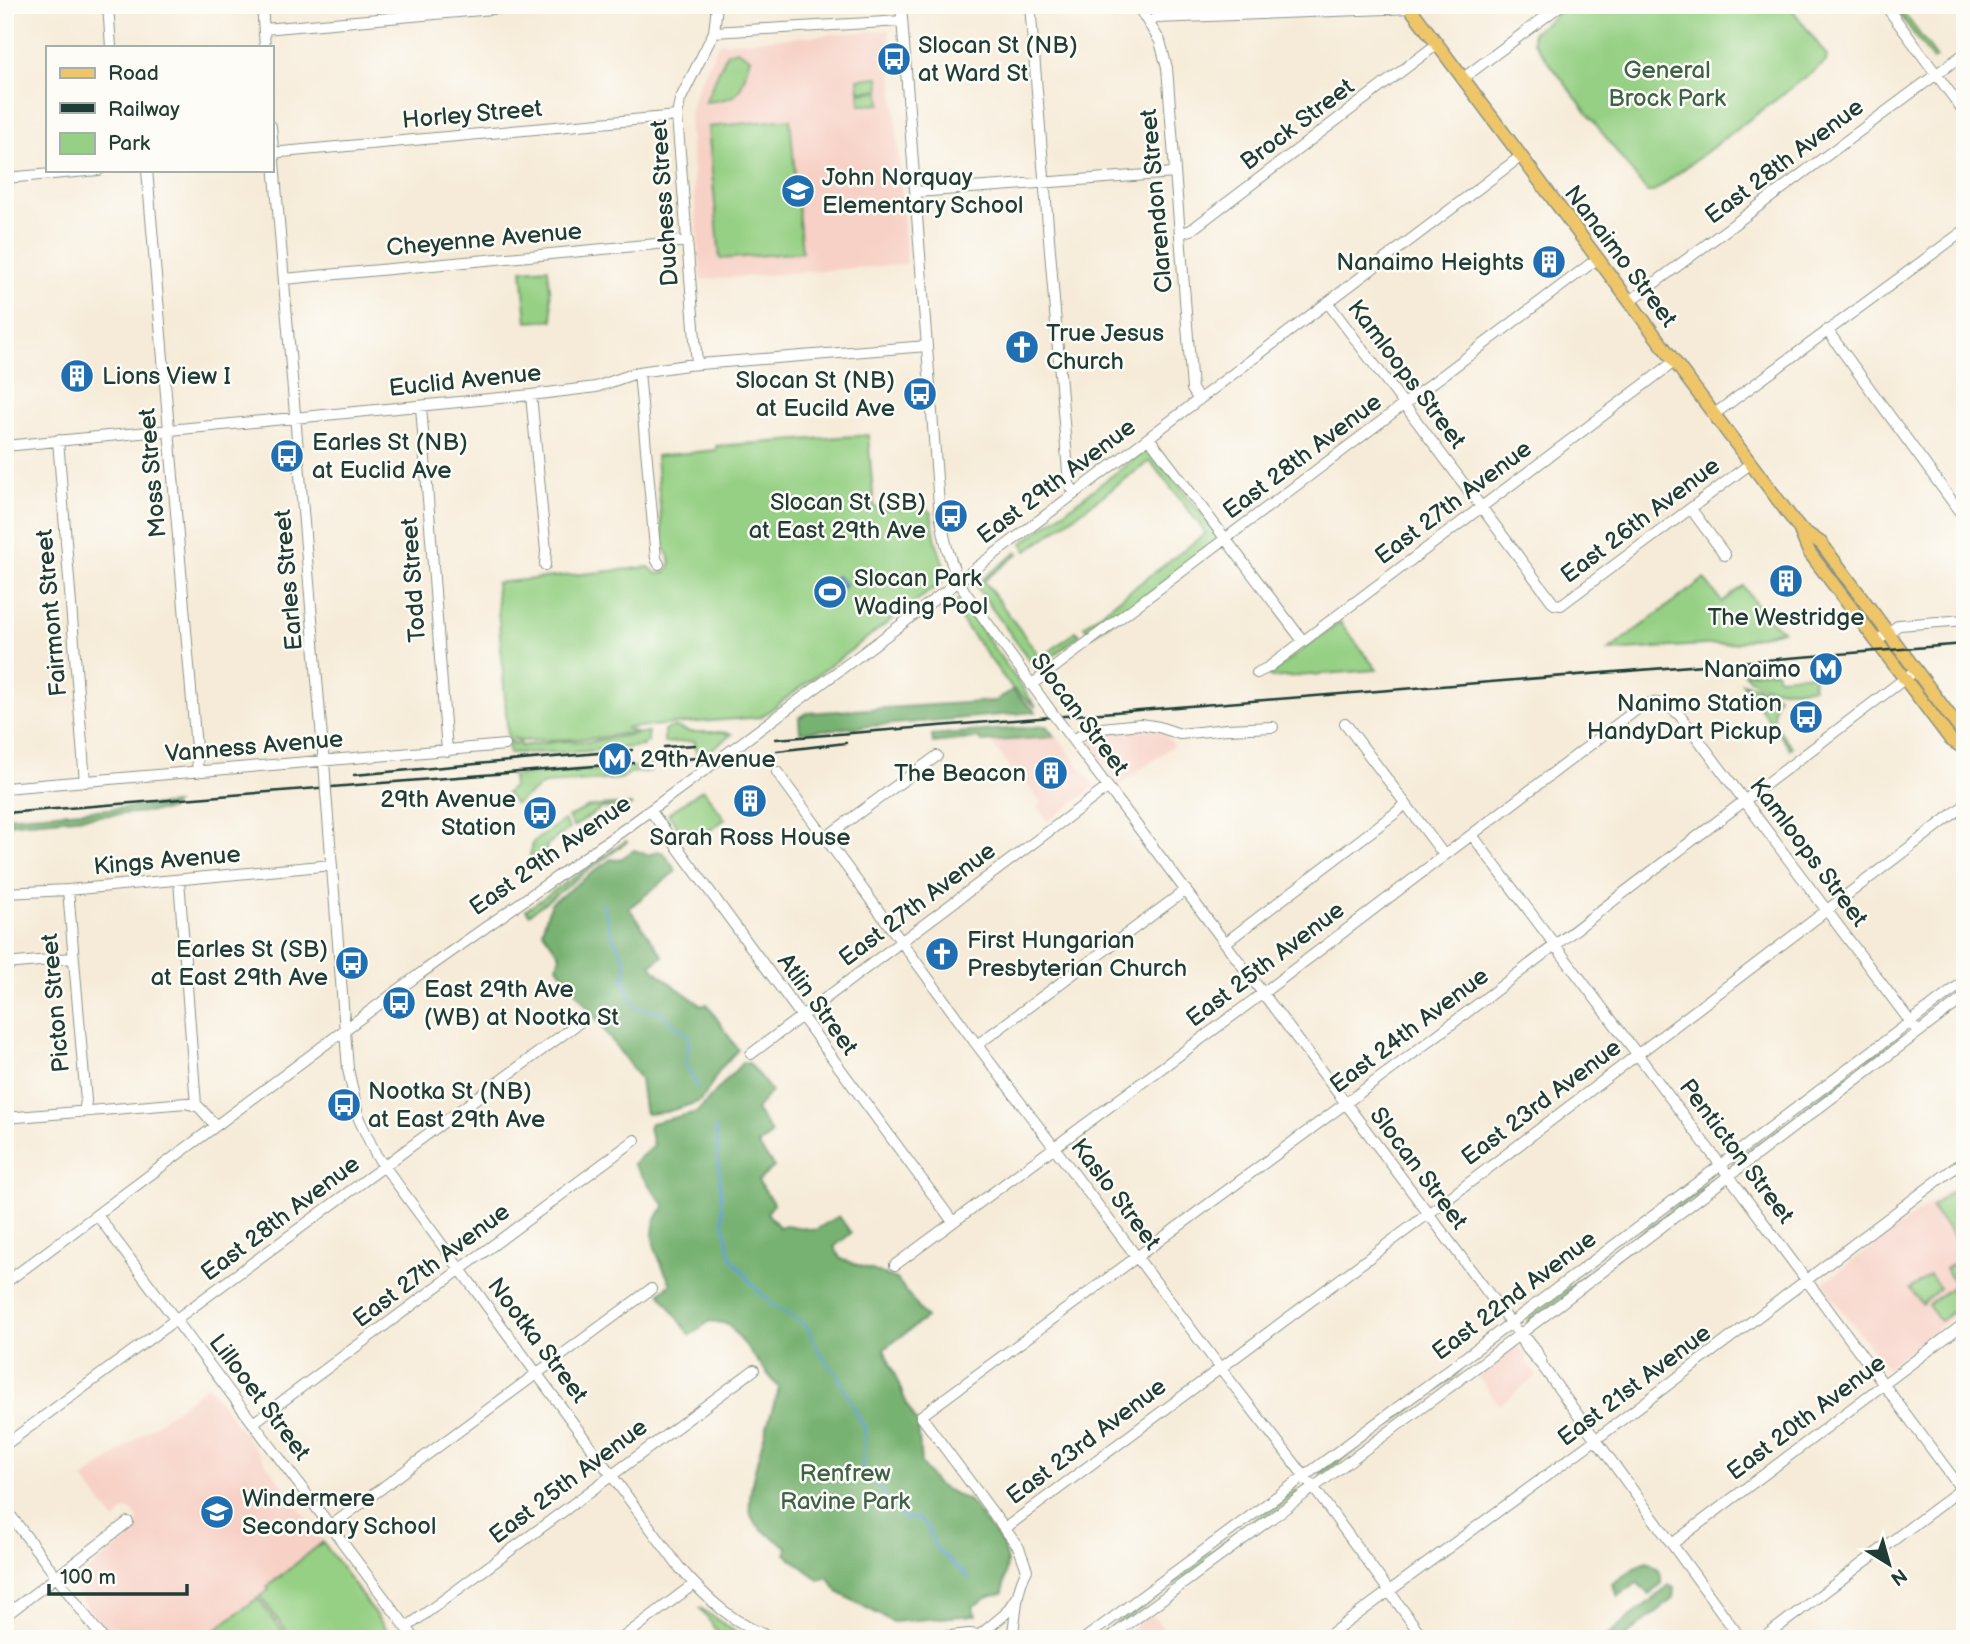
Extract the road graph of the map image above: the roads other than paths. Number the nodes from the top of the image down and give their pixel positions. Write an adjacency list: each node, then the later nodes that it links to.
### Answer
1 (108, 5): 16 (street)
2 (262, 5): 13 (street)
3 (537, 5): 13 (street)
4 (717, 5): 14 (street, Duchess Street)
5 (901, 5): 11 (street, Slocan Street)
6 (1030, 5): 31 (street)
7 (1137, 5): 12 (street, Clarendon Street)
8 (1561, 5): 20 (street)
9 (1885, 5): 19 (street)
10 (1410, 6): 12 (street); 15 (main road, Nanaimo Street)
11 (902, 21): 14 (street); 32 (street, Slocan Street)
12 (1149, 22): 29 (street, Clarendon Street)
13 (264, 29): 17 (street)
14 (714, 32): 22 (street, Duchess Street)
15 (1436, 45): 20 (main road, Nanaimo Street); 34 (street, Brock Street)
16 (111, 46)
17 (265, 46)
18 (1965, 53): 19 (street, East 28th Avenue)
19 (1936, 74): 21 (street); 38 (street, East 28th Avenue)
20 (1462, 79): 25 (main road, Nanaimo Street)
21 (1965, 113)
22 (677, 116): 24 (street, Horley Street); 35 (street, Duchess Street)
23 (5, 126): 30 (street)
24 (273, 153)
25 (1520, 157): 36 (main road, Nanaimo Street); 39 (street, East 29th Avenue)
26 (273, 164): 37 (street, Earles Street)
27 (76, 172): 30 (street)
28 (147, 172): 51 (street, Moss Street)
29 (1174, 173): 31 (street); 34 (street, Clarendon Street)
30 (7, 178)
31 (1044, 182): 32 (street); 56 (street)
32 (916, 192): 41 (street, Slocan Street)
33 (1965, 230): 40 (street)
34 (1181, 233): 46 (street, Clarendon Street)
35 (688, 241): 37 (street, Cheyenne Avenue); 43 (street, Duchess Street)
36 (1597, 259): 38 (main road, Nanaimo Street); 47 (street, East 28th Avenue)
37 (284, 279): 50 (street, Earles Street)
38 (1629, 302): 42 (main road, Nanaimo Street)
39 (1328, 303): 46 (street, East 29th Avenue); 47 (street, Kamloops Street)
40 (1827, 330): 49 (street); 59 (street)
41 (927, 346): 43 (street, Euclid Avenue); 65 (street, Slocan Street)
42 (1674, 362): 49 (main road, Nanaimo Street); 57 (street, East 27th Avenue)
43 (697, 364): 44 (street, Euclid Avenue)
44 (639, 372): 45 (street, Euclid Avenue); 63 (street)
45 (531, 395): 48 (street, Euclid Avenue); 64 (street)
46 (1199, 400): 52 (street, East 29th Avenue)
47 (1405, 405): 57 (street, Kamloops Street); 61 (street, East 28th Avenue)
48 (421, 406): 50 (street, Euclid Avenue); 82 (street, Todd Street)
49 (1713, 415): 55 (main road, Nanaimo Street)
50 (295, 419): 51 (street, Euclid Avenue); 84 (street, Earles Street)
51 (170, 430): 53 (street, Euclid Avenue); 85 (street, Moss Street)
52 (1149, 438): 56 (street, East 29th Avenue); 61 (street)
53 (58, 440): 54 (street, Euclid Avenue); 87 (street, Fairmont Street)
54 (5, 446)
55 (1751, 464): 58 (street, East 26th Avenue); 60 (main road, Nanaimo Street)
56 (1075, 493): 65 (street, East 29th Avenue)
57 (1481, 508): 66 (street, Kamloops Street); 69 (street, East 27th Avenue)
58 (1691, 509): 62 (street); 66 (street, East 26th Avenue)
59 (1965, 519)
60 (1799, 528): 68 (main road, Nanaimo Street); 70 (main road, Nanaimo Street)
61 (1227, 539): 69 (street); 74 (street, East 28th Avenue)
62 (1725, 555)
63 (659, 564)
64 (545, 565)
65 (958, 581): 74 (street, Slocan Street); 93 (street, East 29th Avenue)
66 (1554, 604)
67 (1965, 620): 68 (street)
68 (1888, 632): 70 (street); 71 (main road, Nanaimo Street)
69 (1303, 641): 72 (street, East 27th Avenue)
70 (1877, 641): 73 (main road, Nanaimo Street)
71 (1916, 670): 73 (street, East 24th Avenue); 78 (main road, Nanaimo Street)
72 (1257, 673)
73 (1904, 678): 81 (main road, Nanaimo Street); 90 (street, East 24th Avenue)
74 (1031, 685): 79 (street, Slocan Street, bridge)
75 (1661, 702): 90 (street, Kamloops Street); 94 (street, East 25th Avenue)
76 (1345, 723): 91 (street)
77 (1273, 727): 79 (street)
78 (1964, 734)
79 (1073, 740): 88 (street, Slocan Street)
80 (505, 745): 82 (street, Vanness Avenue)
81 (1965, 749)
82 (447, 751): 84 (street, Vanness Avenue)
83 (936, 756): 95 (street)
84 (324, 762): 85 (street, Vanness Avenue); 97 (street, Earles Street, bridge)
85 (198, 772): 87 (street, Vanness Avenue)
86 (777, 772): 95 (street, Kaslo Street)
87 (85, 782): 89 (street, Vanness Avenue)
88 (1108, 787): 100 (street, Slocan Street); 103 (street, East 27th Avenue)
89 (5, 788)
90 (1745, 801): 102 (street, Kamloops Street); 105 (street, East 24th Avenue)
91 (1405, 803): 96 (street); 104 (street)
92 (1965, 805): 102 (street, East 23rd Avenue)
93 (650, 810): 111 (street, Atlin Street); 114 (street, East 29th Avenue)
94 (1472, 835): 96 (street, East 25th Avenue); 105 (street, Penticton Street)
95 (826, 837): 103 (street, Kaslo Street)
96 (1444, 855): 109 (street, East 25th Avenue)
97 (332, 865): 98 (street, Kings Avenue); 114 (street, Earles Street)
98 (179, 880): 99 (street, Kings Avenue); 120 (street)
99 (68, 890): 101 (street, Kings Avenue); 106 (street, Picton Street)
100 (1186, 890): 104 (street, Slocan Street); 116 (street)
101 (5, 893)
102 (1827, 912): 113 (street, Kamloops Street); 118 (street, East 23rd Avenue)
103 (902, 941): 111 (street, East 27th Avenue); 116 (street, Kaslo Street)
104 (1225, 943): 109 (street, Slocan Street)
105 (1556, 945): 118 (street, Penticton Street); 119 (street, East 24th Avenue)
106 (72, 958): 107 (street); 121 (street, Picton Street)
107 (5, 964)
108 (1965, 981): 113 (street, East 22nd Avenue)
109 (1262, 993): 119 (street, Slocan Street); 125 (street, East 25th Avenue)
110 (1965, 997): 115 (street, East 22nd Avenue)
111 (802, 1017): 117 (street, East 27th Avenue); 132 (street, Atlin Street)
112 (580, 1022): 128 (street, East 28th Avenue)
113 (1910, 1023): 115 (street, Kamloops Street); 127 (street, East 22nd Avenue)
114 (346, 1030): 123 (street, East 29th Avenue); 128 (street, Nootka Street)
115 (1918, 1032): 129 (street, East 22nd Avenue)
116 (977, 1045): 125 (street, Kaslo Street)
117 (751, 1054)
118 (1639, 1055): 127 (street, Penticton Street); 130 (street, East 23rd Avenue)
119 (1345, 1104): 130 (street, Slocan Street); 133 (street, East 24th Avenue)
120 (196, 1105): 121 (street); 123 (street)
121 (84, 1112): 122 (street)
122 (5, 1118)
123 (216, 1126): 131 (street, East 29th Avenue)
124 (635, 1140): 135 (street, East 27th Avenue)
125 (1054, 1147): 132 (street, East 25th Avenue); 133 (street, Kaslo Street)
126 (1965, 1160): 136 (street, East 21st Avenue)
127 (1722, 1166): 129 (street, Penticton Street); 141 (street, East 22nd Avenue)
128 (383, 1167): 135 (street, Nootka Street); 139 (street, East 28th Avenue)
129 (1730, 1176): 136 (street, Penticton Street); 142 (street, East 22nd Avenue)
130 (1427, 1214): 141 (street, Slocan Street); 143 (street, East 23rd Avenue)
131 (97, 1215): 137 (street, East 29th Avenue); 139 (street, Lillooet Street)
132 (953, 1222): 134 (street, East 25th Avenue)
133 (1137, 1256): 143 (street, Kaslo Street); 157 (street, East 24th Avenue)
134 (895, 1265)
135 (459, 1270): 145 (street, Nootka Street); 147 (street, East 27th Avenue)
136 (1808, 1281): 146 (street, Penticton Street); 148 (street, East 21st Avenue)
137 (5, 1283)
138 (651, 1289): 145 (street)
139 (176, 1321): 147 (street, Lillooet Street); 149 (street, East 28th Avenue)
140 (1965, 1323): 146 (street, East 20th Avenue)
141 (1511, 1324): 142 (street, Slocan Street); 151 (street, East 22nd Avenue)
142 (1519, 1334): 148 (street, Slocan Street); 152 (street, East 22nd Avenue)
143 (1219, 1367): 151 (street, Kaslo Street); 157 (street, East 23rd Avenue)
144 (754, 1370): 150 (street, East 25th Avenue)
145 (535, 1373): 150 (street, Nootka Street); 156 (street)
146 (1883, 1385): 153 (street, Penticton Street); 158 (street, East 20th Avenue)
147 (253, 1423): 156 (street, Lillooet Street)
148 (1595, 1440): 158 (street, Slocan Street); 161 (street, East 21st Avenue)
149 (5, 1445)
150 (611, 1474): 160 (street, Nootka Street); 164 (street, East 25th Avenue)
151 (1304, 1476): 152 (street, Kaslo Street); 173 (street, East 22nd Avenue)
152 (1313, 1488): 161 (street, Kaslo Street); 174 (street, East 22nd Avenue)
153 (1964, 1490): 178 (street)
154 (5, 1508): 159 (street)
155 (128, 1522): 159 (street)
156 (332, 1525): 164 (street, Lillooet Street)
157 (1004, 1529): 162 (street)
158 (1672, 1544): 177 (street, Slocan Street)
159 (58, 1577): 163 (street); 168 (street)
160 (694, 1584): 166 (street, Nootka Street); 170 (street)
161 (1389, 1591): 175 (street, East 21st Avenue); 176 (street, Kaslo Street)
162 (1016, 1598): 165 (street); 167 (street)
163 (5, 1616)
164 (407, 1627): 169 (street, Lillooet Street)
165 (981, 1634): 167 (street); 172 (street)
166 (754, 1635): 171 (street, Nootka Street)
167 (1015, 1638)
168 (103, 1639)
169 (415, 1639)
170 (621, 1639)
171 (777, 1639)
172 (922, 1639)
173 (1084, 1639)
174 (1108, 1639)
175 (1324, 1639)
176 (1424, 1639)
177 (1741, 1639)
178 (1762, 1639)

